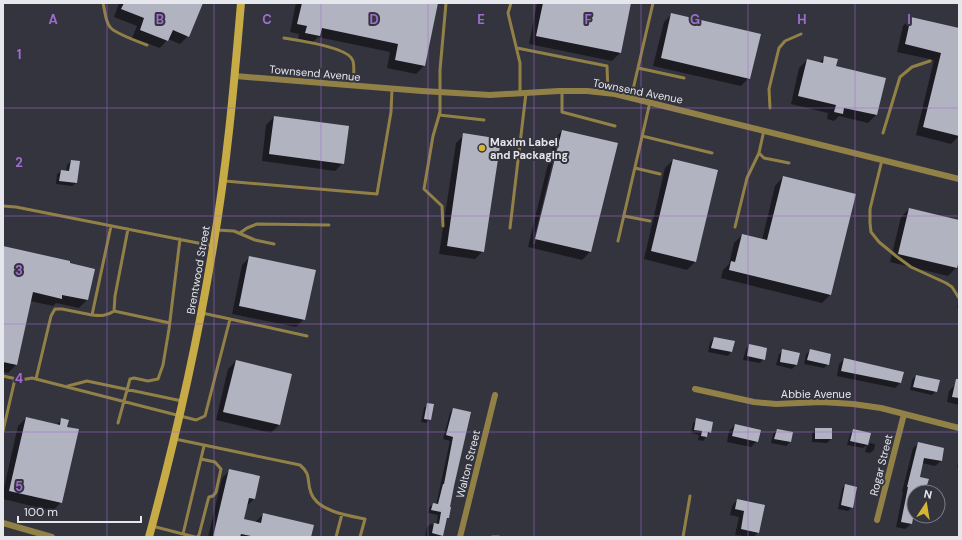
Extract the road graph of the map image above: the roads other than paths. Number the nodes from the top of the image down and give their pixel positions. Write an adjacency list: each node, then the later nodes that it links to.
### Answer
1 (104, 3): 8 (lane)
2 (241, 3): 12 (main road, Brentwood Street)
3 (446, 3): 17 (lane)
4 (511, 3): 9 (lane)
5 (653, 3): 11 (lane)
6 (801, 34): 22 (lane)
7 (284, 38): 14 (lane)
8 (147, 45)
9 (517, 48): 18 (lane); 19 (lane)
10 (930, 61): 27 (lane)
11 (638, 68): 13 (lane); 20 (lane)
12 (234, 76): 14 (street, Townsend Avenue); 36 (main road, Brentwood Street)
13 (684, 78)
14 (353, 86): 15 (street, Townsend Avenue)
15 (392, 89): 17 (street, Townsend Avenue); 36 (lane)
16 (562, 91): 18 (street, Townsend Avenue); 19 (street, Townsend Avenue); 25 (lane)
17 (440, 92): 18 (street, Townsend Avenue); 23 (lane)
18 (523, 93): 44 (lane)
19 (608, 93): 20 (street, Townsend Avenue)
20 (631, 98): 21 (street, Townsend Avenue)
21 (650, 102): 26 (street, Townsend Avenue); 28 (lane)
22 (770, 108)
23 (439, 115): 24 (lane); 42 (lane)
24 (484, 120)
25 (615, 126)
26 (764, 130): 30 (lane); 31 (street, Townsend Avenue)
27 (882, 133)
28 (642, 136): 29 (lane); 33 (lane)
29 (712, 153)
30 (760, 153): 32 (lane); 43 (lane)
31 (882, 160): 35 (street, Townsend Avenue); 52 (lane)
32 (789, 164)
33 (635, 168): 34 (lane); 38 (lane)
34 (660, 174)
35 (959, 178)
36 (223, 181): 46 (main road, Brentwood Street)
37 (3, 206): 41 (lane)
38 (624, 216): 39 (lane); 49 (lane)
39 (650, 221)
40 (329, 225): 47 (lane)
41 (111, 226): 45 (lane); 55 (lane)
42 (443, 226)
43 (735, 227)
44 (510, 228)
45 (128, 229): 48 (lane); 53 (lane)
46 (216, 230): 47 (lane); 51 (main road, Brentwood Street)
47 (240, 233): 50 (lane)
48 (180, 240): 51 (lane); 57 (lane)
49 (618, 241)
50 (274, 244)
51 (214, 246): 54 (main road, Brentwood Street)
52 (959, 298)
53 (114, 311): 55 (lane); 57 (lane)
54 (202, 313): 56 (lane); 67 (main road, Brentwood Street)
55 (92, 315): 61 (lane)
56 (230, 319): 58 (lane); 69 (lane)
57 (170, 323): 63 (lane)
58 (307, 336)
59 (3, 376): 60 (lane)
60 (15, 379): 61 (lane); 72 (lane)
61 (36, 379): 62 (lane)
62 (66, 386): 63 (lane); 66 (lane)
63 (126, 389): 66 (lane); 67 (lane)
64 (695, 389): 68 (street, Abbie Avenue)
65 (495, 395): 87 (street, Walton Street)
66 (123, 401): 69 (lane); 70 (lane)
67 (182, 401): 69 (main road, Brentwood Street)
68 (904, 414): 71 (street, Abbie Avenue); 78 (street, Rogar Street)
69 (179, 415): 73 (main road, Brentwood Street)
70 (118, 423)
71 (959, 428)
72 (3, 431)
73 (174, 439): 74 (lane); 80 (main road, Brentwood Street)
74 (204, 446): 75 (lane); 77 (lane)
75 (201, 459): 81 (lane); 84 (lane)
76 (690, 496): 90 (lane)
77 (342, 514): 85 (lane); 86 (lane)
78 (878, 520)
79 (3, 523): 82 (street)
80 (152, 526): 81 (lane); 83 (main road, Brentwood Street)
81 (183, 534): 84 (lane)
82 (52, 537)
83 (149, 537)
84 (196, 537)
85 (336, 537)
86 (360, 537)
87 (460, 537)
88 (492, 537): 89 (lane)
89 (499, 537)
90 (682, 537)

